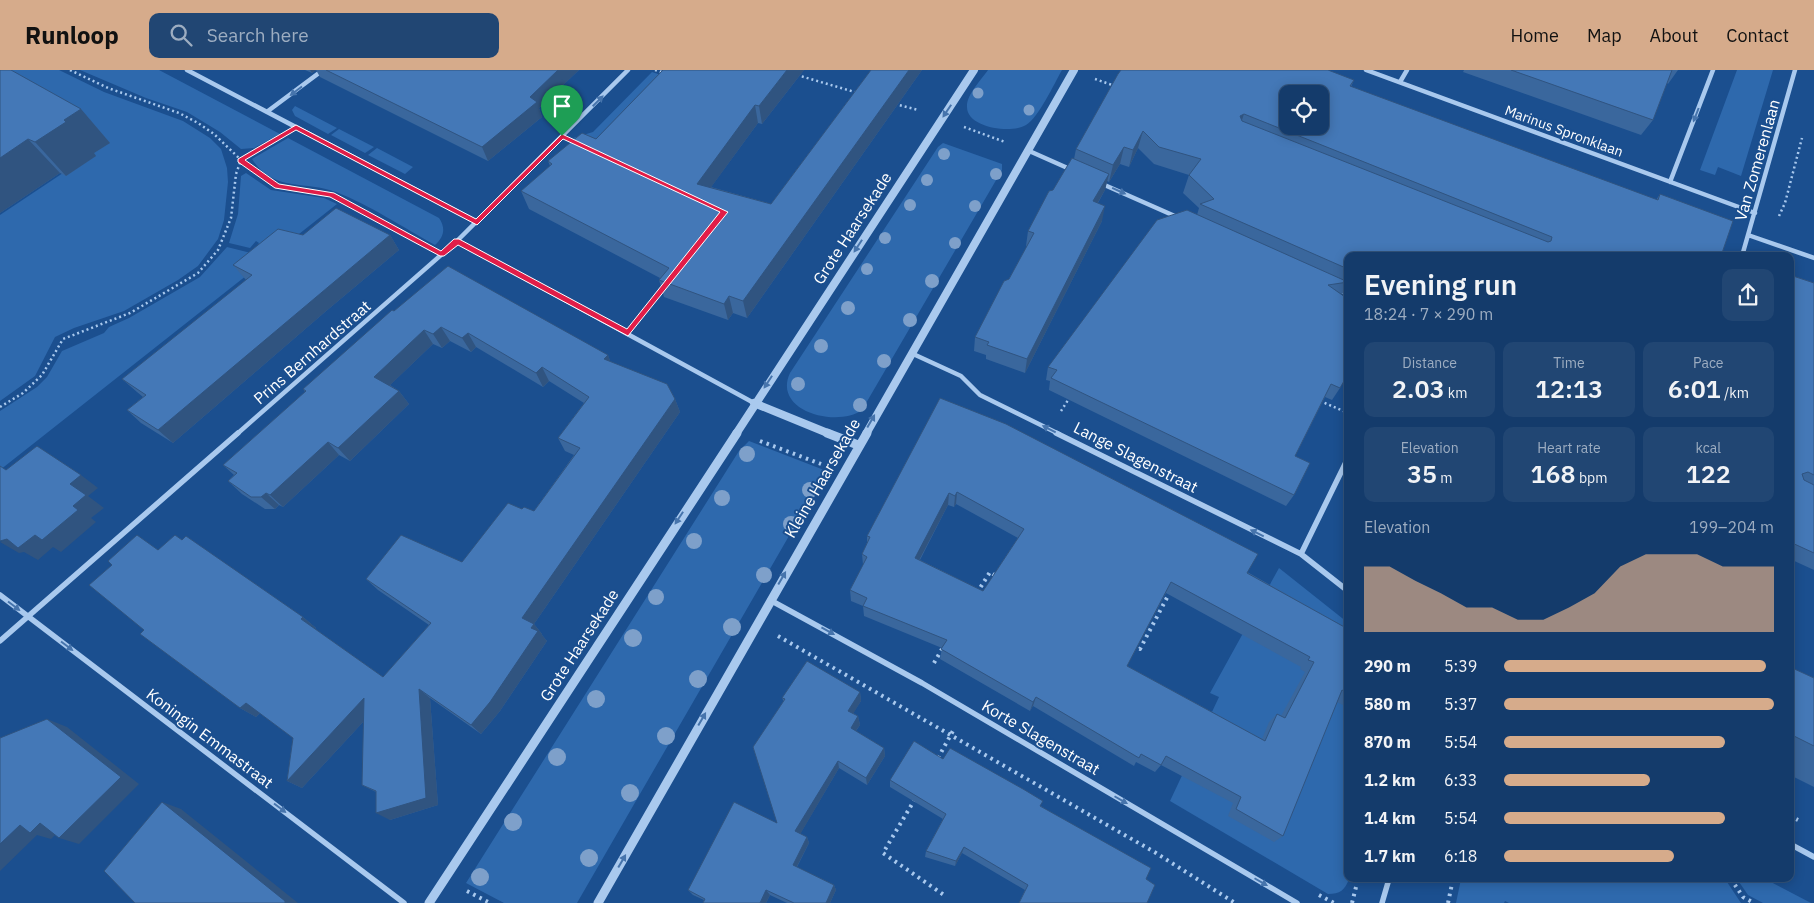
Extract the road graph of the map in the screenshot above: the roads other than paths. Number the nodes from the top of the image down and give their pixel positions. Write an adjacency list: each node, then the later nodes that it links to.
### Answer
1 (187, 70): 11 (street)
2 (323, 70): 11 (street, one-way to 11)
3 (628, 70): 18 (street, Prins Bernhardstraat, one-way to 3)
4 (974, 70): 26 (street, Grote Haarsekade, one-way to 26)
5 (1074, 70): 12 (street, Kleine Haarsekade)
6 (1366, 70): 10 (street, Marinus Spronklaan)
7 (1407, 70): 10 (street)
8 (1713, 70): 15 (street, one-way to 15)
9 (1795, 70): 16 (street, Van Zomerenlaan)
10 (1400, 82): 15 (street, Marinus Spronklaan)
11 (268, 111): 18 (street)
12 (1027, 150): 13 (street); 25 (street, Kleine Haarsekade)
13 (1076, 172)
14 (1094, 180): 17 (street, one-way to 17)
15 (1670, 182): 16 (street, Marinus Spronklaan)
16 (1755, 212): 19 (street, Van Zomerenlaan)
17 (1184, 220)
18 (477, 222): 20 (street, Prins Bernhardstraat)
19 (1748, 235): 21 (street, Van Zomerenlaan); 22 (street)
20 (457, 241): 26 (street); 33 (street, Prins Bernhardstraat)
21 (1743, 252)
22 (1814, 258)
23 (1329, 286): 24 (street)
24 (1344, 292)
25 (910, 353): 27 (street, Kleine Haarsekade, one-way to 25); 29 (street, Lange Slagenstraat, one-way to 25)
26 (754, 403): 27 (street); 39 (street, Grote Haarsekade, one-way to 39)
27 (858, 445): 32 (street, Kleine Haarsekade, one-way to 27)
28 (1344, 466): 29 (street)
29 (1301, 554): 30 (street, Lange Slagenstraat)
30 (1344, 588)
31 (0, 595): 33 (street, Koningin Emmastraat, one-way to 33)
32 (770, 600): 40 (street, Kleine Haarsekade, one-way to 32); 41 (street, Korte Slagenstraat, one-way to 41)
33 (28, 616): 34 (street, Prins Bernhardstraat); 38 (street, Koningin Emmastraat, one-way to 38)
34 (0, 641)
35 (1794, 846): 36 (street)
36 (1814, 857)
37 (1388, 882): 42 (street)
38 (404, 903)
39 (429, 903)
40 (598, 903)
41 (1297, 903)
42 (1382, 903)

